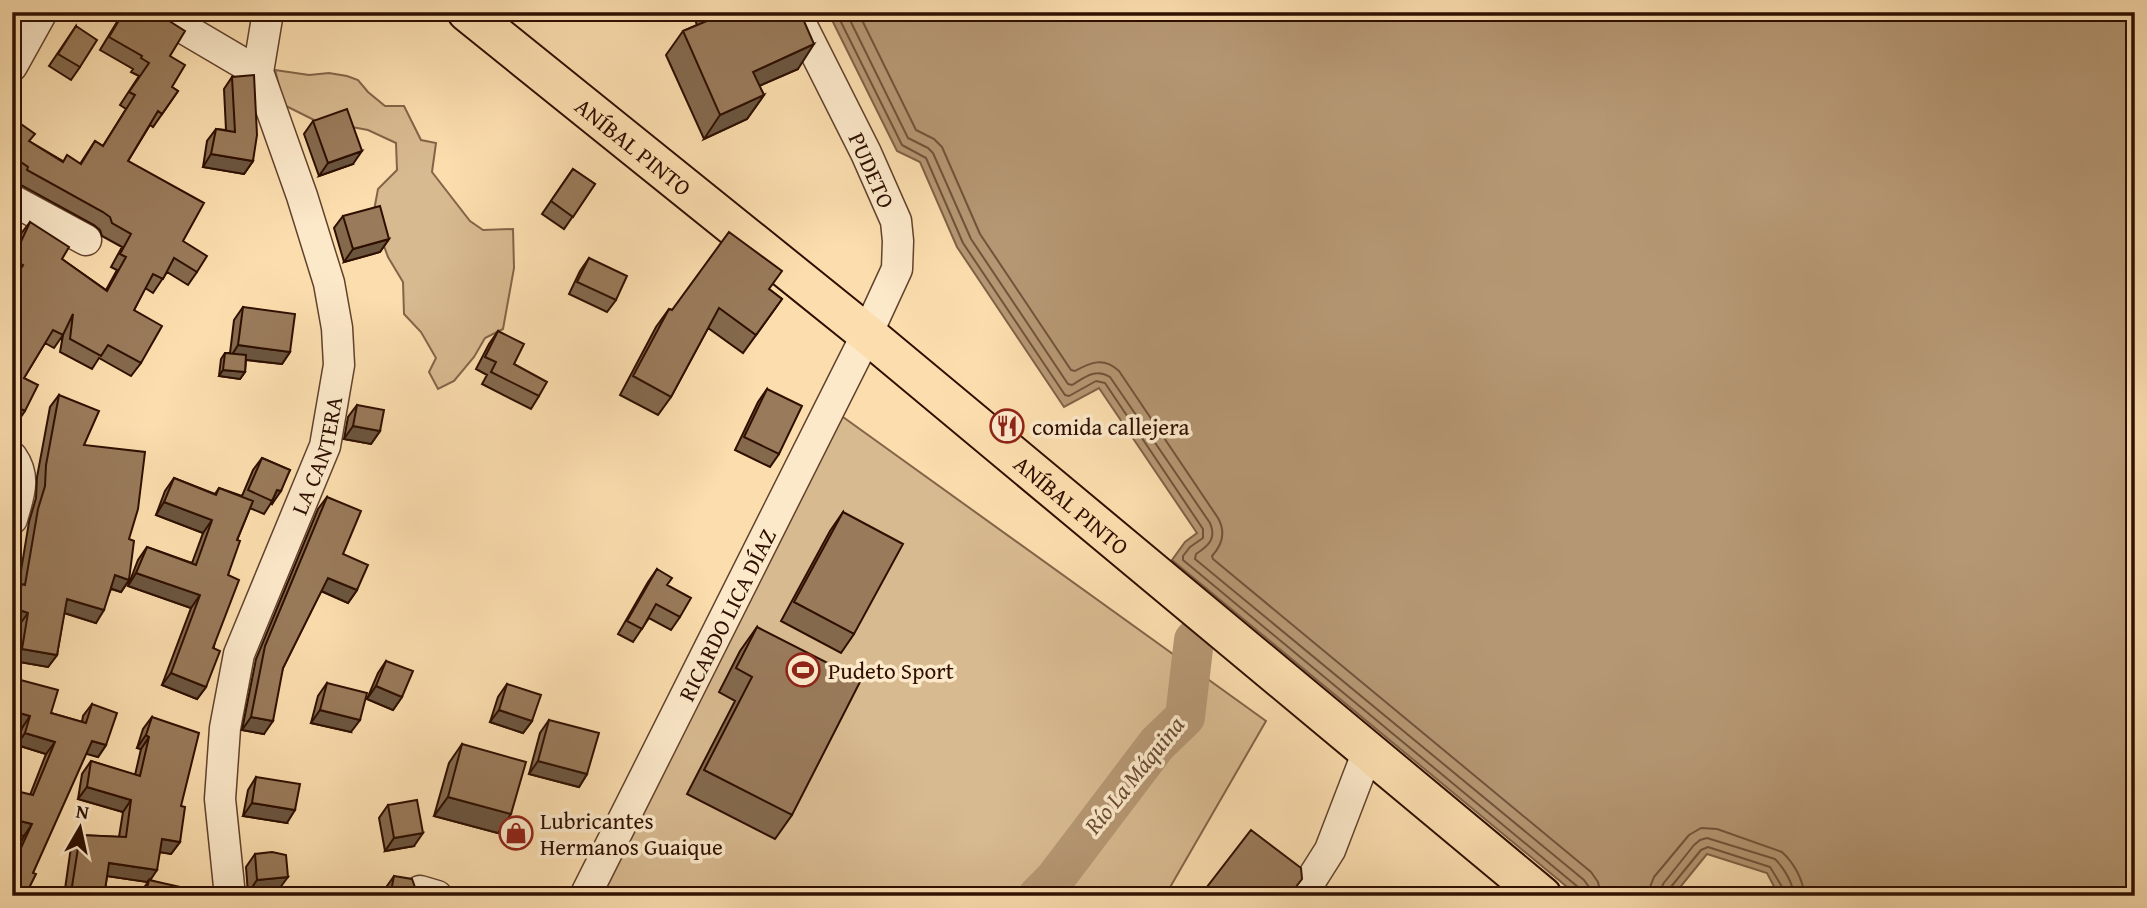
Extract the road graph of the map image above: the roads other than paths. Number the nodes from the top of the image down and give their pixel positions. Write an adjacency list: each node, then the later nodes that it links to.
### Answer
1 (42, 12): 6 (street)
2 (156, 12): 7 (street)
3 (268, 12): 7 (street, LA CANTERA)
4 (467, 12): 10 (main road, ANÍBAL PINTO)
5 (795, 12): 10 (street, PUDETO)
6 (12, 66)
7 (258, 72): 14 (street, LA CANTERA)
8 (12, 200): 9 (street)
9 (86, 240)
10 (867, 334): 13 (main road, ANÍBAL PINTO); 15 (street, RICARDO LICA DÍAZ)
11 (12, 457): 12 (street)
12 (12, 519)
13 (1368, 751): 16 (street); 17 (main road, ANÍBAL PINTO)
14 (230, 896)
15 (586, 896)
16 (1301, 896)
17 (1542, 896)

